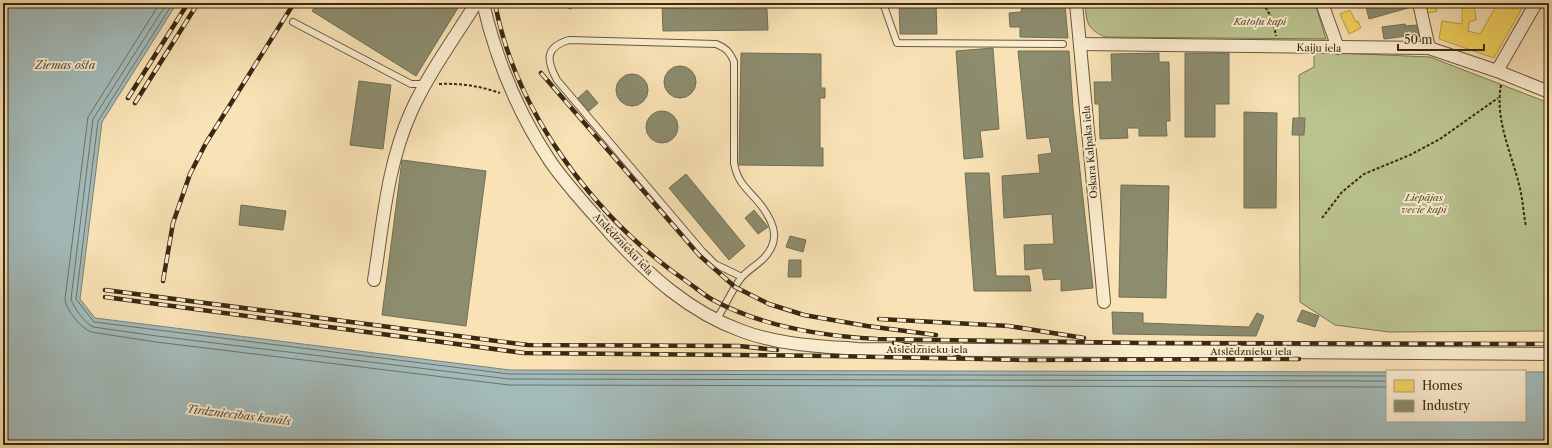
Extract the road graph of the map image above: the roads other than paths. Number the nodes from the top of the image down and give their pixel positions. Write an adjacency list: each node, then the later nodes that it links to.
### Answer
1 (476, 3): 14 (street)
2 (483, 3): 19 (street, Atslēdznieku iela)
3 (883, 3): 9 (lane)
4 (1076, 3): 10 (street, Oskara Kalpaka iela)
5 (1322, 3): 11 (street)
6 (1419, 3): 12 (street)
7 (1536, 3): 13 (street)
8 (293, 22): 14 (lane)
9 (1063, 44)
10 (1080, 44): 11 (street, Kaiju iela); 18 (street, Oskara Kalpaka iela)
11 (1338, 48): 12 (street, Kaiju iela)
12 (1429, 48): 13 (street, Kaiju iela)
13 (1502, 73): 15 (street, Kaiju iela)
14 (426, 84): 17 (street)
15 (1549, 92)
16 (742, 277): 16 (lane); 19 (lane)
17 (374, 280)
18 (1104, 302)
19 (716, 320): 20 (street, Atslēdznieku iela)
20 (1546, 354)

